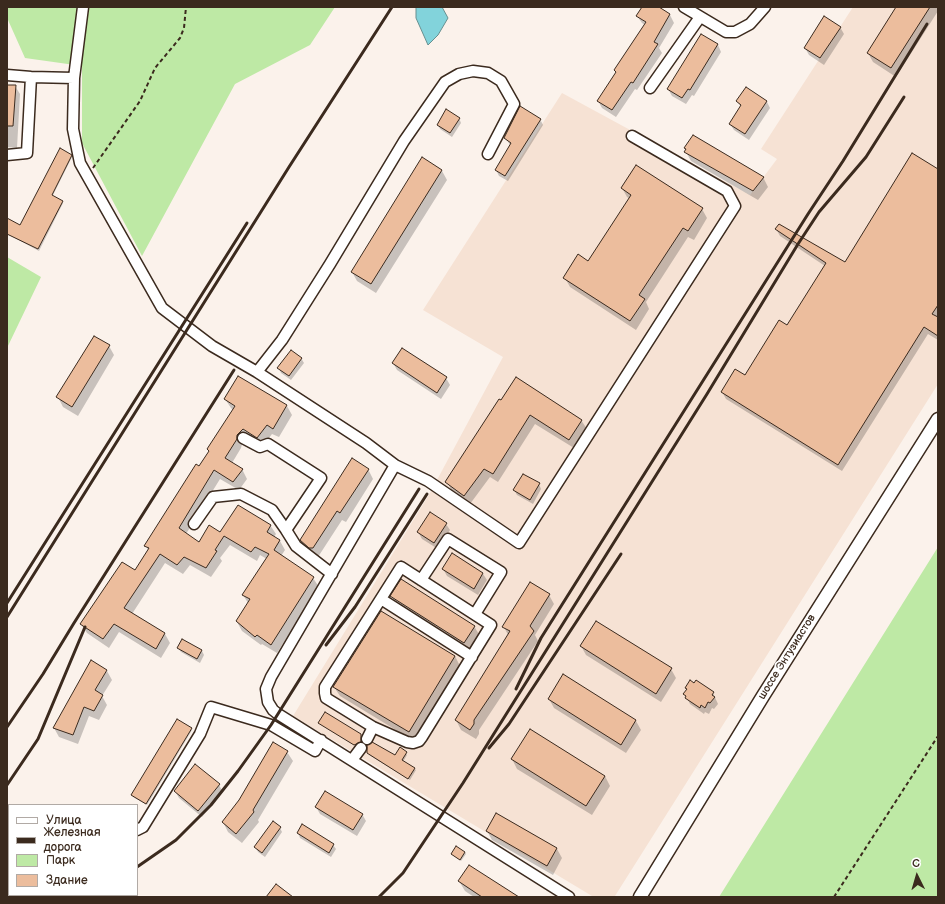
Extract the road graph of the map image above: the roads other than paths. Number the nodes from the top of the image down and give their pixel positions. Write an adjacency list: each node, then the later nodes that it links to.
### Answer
1 (83, 7): 7 (street)
2 (684, 7): 4 (street)
3 (765, 7): 4 (street)
4 (700, 17): 8 (street)
5 (7, 75): 6 (street)
6 (31, 77): 7 (street); 11 (street)
7 (74, 78): 12 (street)
8 (650, 88)
9 (632, 136): 15 (street)
10 (488, 154): 12 (street)
11 (7, 155)
12 (257, 372): 15 (street)
13 (938, 419): 30 (main road, шоссе Энтузиастов)
14 (243, 438): 17 (street)
15 (395, 465): 18 (street)
16 (194, 524): 17 (street)
17 (286, 530): 18 (street)
18 (332, 574): 25 (street)
19 (421, 580): 20 (street); 21 (street); 21 (street)
20 (381, 599): 22 (street); 23 (street)
21 (475, 614): 22 (street)
22 (472, 657): 23 (street)
23 (373, 727): 24 (street)
24 (367, 739)
25 (321, 740): 27 (street); 28 (street)
26 (361, 748): 27 (street)
27 (352, 760): 29 (street)
28 (138, 830)
29 (569, 897)
30 (640, 897)

